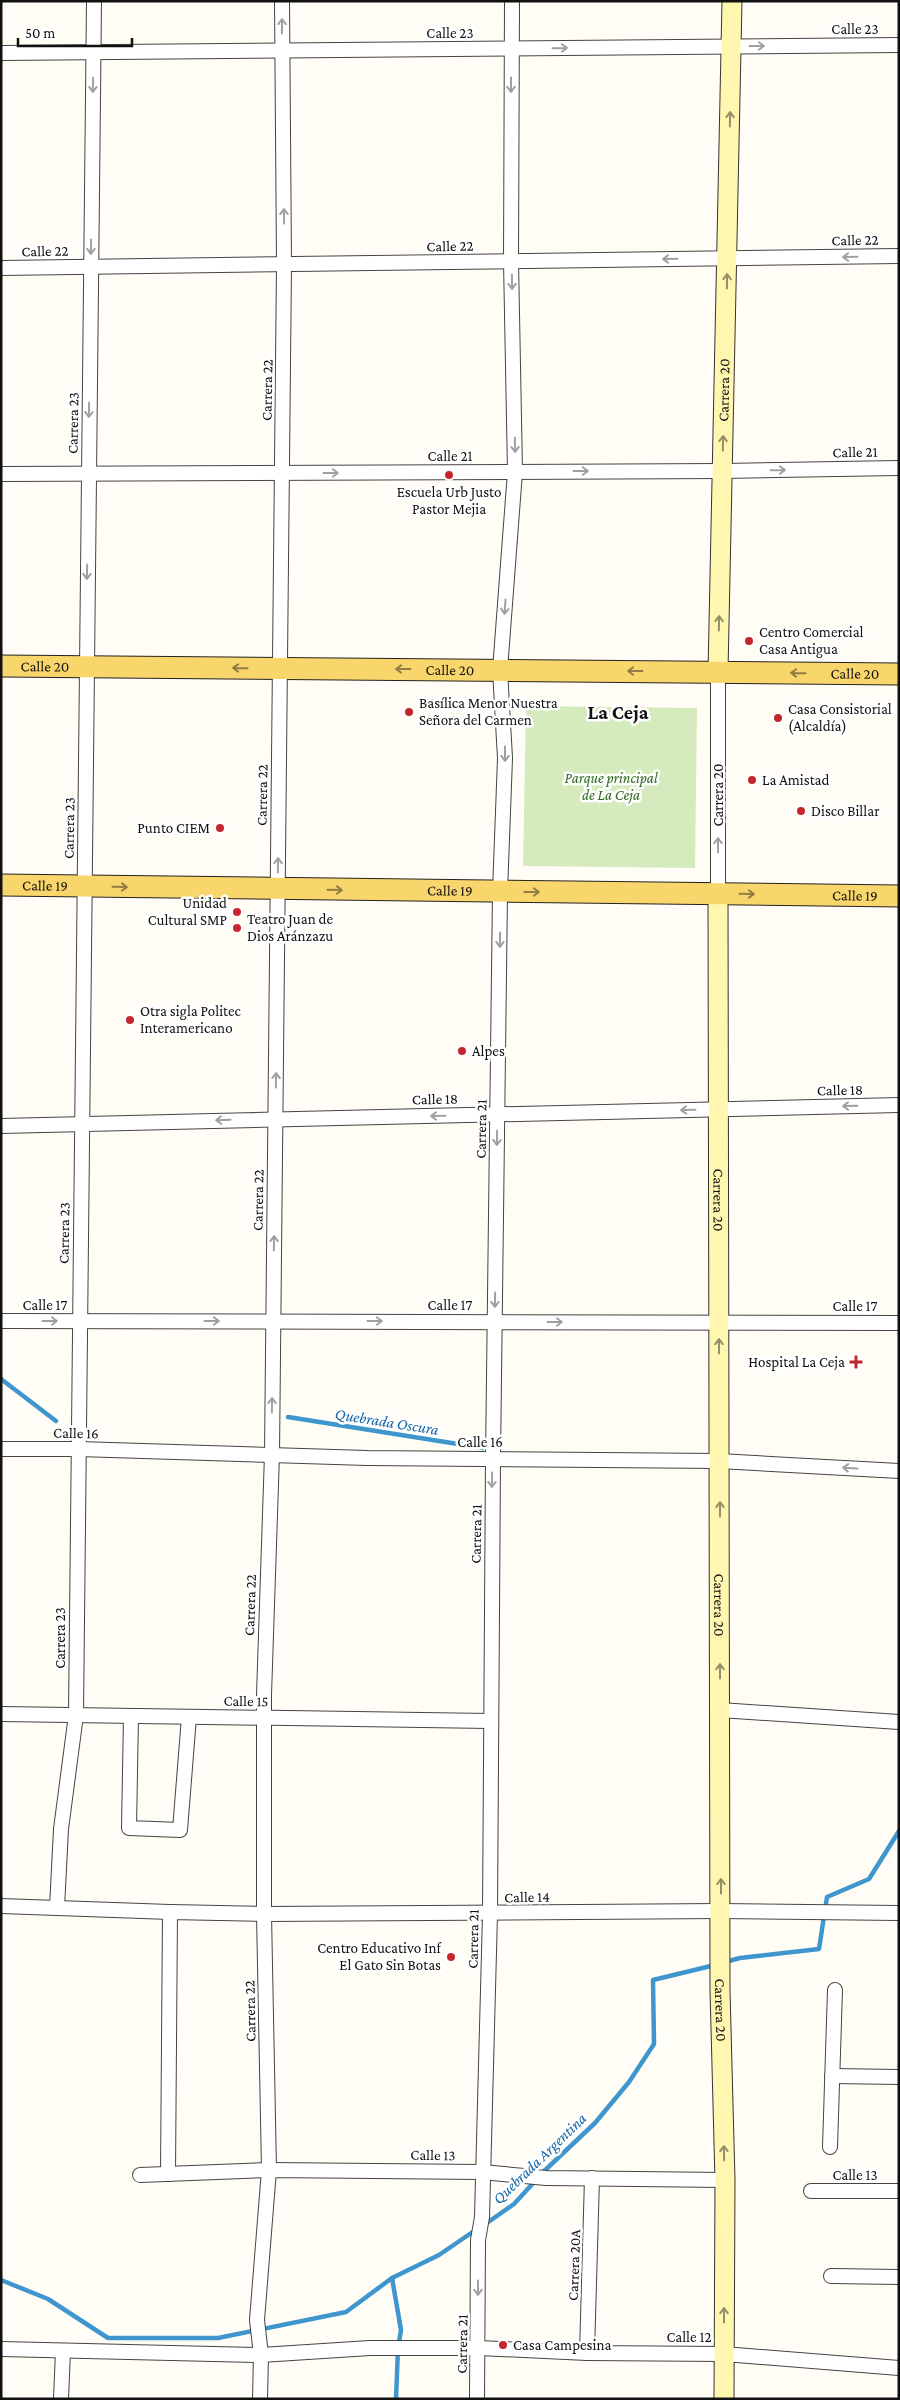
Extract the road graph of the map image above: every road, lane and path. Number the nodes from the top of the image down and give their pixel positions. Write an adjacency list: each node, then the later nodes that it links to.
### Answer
1 (94, 1): 10 (street, Carrera 23)
2 (282, 1): 8 (street, Carrera 22, one-way to 2)
3 (512, 1): 7 (street, Carrera 21)
4 (732, 1): 6 (main road, Carrera 20)
5 (899, 45): 6 (street, Calle 23, one-way to 5)
6 (731, 46): 7 (street, Calle 23, one-way to 6); 12 (main road, Carrera 20, one-way to 6)
7 (511, 48): 8 (street, Calle 23); 13 (street, Carrera 21, one-way to 13)
8 (282, 50): 10 (street, Calle 23); 14 (street, Carrera 22, one-way to 8)
9 (1, 53): 10 (street, Calle 23)
10 (93, 53): 15 (street, Carrera 23, one-way to 15)
11 (899, 256): 12 (street, Calle 22, one-way to 12)
12 (727, 259): 13 (street, Calle 22, one-way to 13); 18 (main road, Carrera 20, one-way to 12)
13 (511, 262): 14 (street, Calle 22); 19 (street, Carrera 21, one-way to 19)
14 (284, 264): 15 (street, Calle 22); 20 (street, Carrera 22)
15 (91, 267): 16 (street, Calle 22); 22 (street, Carrera 23, one-way to 22)
16 (1, 268)
17 (899, 468): 18 (street, Calle 21, one-way to 17)
18 (723, 471): 19 (street, Calle 21, one-way to 18); 27 (main road, Carrera 20, one-way to 18)
19 (515, 472): 20 (street, Calle 21, one-way to 19); 26 (street, Carrera 21, one-way to 26)
20 (282, 473): 22 (street, Calle 21); 25 (street, Carrera 22)
21 (1, 474): 22 (street, Calle 21)
22 (88, 474): 24 (street, Carrera 23, one-way to 24)
23 (1, 666): 24 (main road, Calle 20)
24 (86, 666): 25 (main road, Calle 20, one-way to 24); 30 (street, Carrera 23)
25 (280, 668): 26 (main road, Calle 20, one-way to 25); 31 (street, Carrera 22, one-way to 25)
26 (500, 670): 27 (main road, Calle 20, one-way to 26); 32 (street, Carrera 21, one-way to 32)
27 (718, 672): 28 (main road, Calle 20, one-way to 27); 33 (street, Carrera 20, one-way to 27)
28 (899, 674)
29 (1, 885): 30 (main road, Calle 19)
30 (84, 886): 31 (main road, Calle 19, one-way to 31); 39 (street, Carrera 23)
31 (278, 889): 32 (main road, Calle 19, one-way to 32); 38 (street, Carrera 22, one-way to 31)
32 (500, 892): 33 (main road, Calle 19, one-way to 33); 37 (street, Carrera 21, one-way to 37)
33 (718, 894): 34 (main road, Calle 19, one-way to 34); 36 (main road, Carrera 20)
34 (899, 896)
35 (899, 1105): 36 (street, Calle 18, one-way to 36)
36 (718, 1109): 37 (street, Calle 18, one-way to 37); 45 (main road, Carrera 20)
37 (497, 1114): 38 (street, Calle 18, one-way to 38); 44 (street, Carrera 21, one-way to 44)
38 (275, 1119): 39 (street, Calle 18, one-way to 39); 41 (street, Carrera 22, one-way to 38)
39 (82, 1124): 40 (street, Calle 18); 43 (street, Carrera 23)
40 (1, 1126)
41 (273, 1320): 43 (street, Calle 17, one-way to 41); 44 (street, Calle 17, one-way to 44); 49 (street, Carrera 22, one-way to 41)
42 (1, 1321): 43 (street, Calle 17, one-way to 43)
43 (79, 1321): 48 (street, Carrera 23)
44 (494, 1322): 45 (street, Calle 17, one-way to 45); 50 (street, Carrera 21)
45 (719, 1322): 46 (street, Calle 17); 51 (main road, Carrera 20, one-way to 45)
46 (899, 1322)
47 (1, 1449): 48 (street, Calle 16)
48 (78, 1449): 49 (street, Calle 16); 55 (street, Carrera 23)
49 (272, 1454): 50 (street, Calle 16); 58 (street, Carrera 22)
50 (492, 1458): 51 (street, Calle 16); 59 (street, Carrera 21, one-way to 59)
51 (720, 1460): 52 (street, Calle 16, one-way to 51); 53 (main road, Carrera 20, one-way to 51)
52 (899, 1471)
53 (720, 1710): 60 (street); 63 (main road, Carrera 20, one-way to 53)
54 (1, 1714): 55 (street, Calle 15)
55 (76, 1715): 56 (street, Calle 15); 62 (street, Carrera 23)
56 (131, 1716): 57 (street, Calle 15); 57 (street)
57 (189, 1717): 58 (street, Calle 15)
58 (264, 1718): 59 (street, Calle 15); 66 (street, Carrera 22)
59 (490, 1721): 67 (street, Carrera 21)
60 (899, 1722)
61 (1, 1906): 62 (street, Calle 14)
62 (57, 1908): 64 (street, Calle 14)
63 (721, 1911): 65 (street, Calle 14); 67 (street, Calle 14); 77 (main road, Carrera 20, one-way to 63)
64 (170, 1912): 66 (street, Calle 14); 74 (street)
65 (899, 1913)
66 (264, 1914): 67 (street, Calle 14); 72 (street, Carrera 22)
67 (490, 1914): 73 (street, Carrera 21)
68 (835, 1990): 69 (street)
69 (832, 2076): 70 (street); 71 (street)
70 (899, 2077)
71 (830, 2147)
72 (269, 2170): 73 (street, Calle 13); 74 (street, Calle 13); 87 (street, Carrera 22)
73 (482, 2172): 76 (street, Calle 13); 82 (street, Carrera 21, one-way to 82)
74 (168, 2174): 75 (street, Calle 13)
75 (140, 2175)
76 (592, 2178): 77 (street, Calle 13); 85 (street, Carrera 20A)
77 (725, 2180): 86 (main road, Carrera 20, one-way to 77)
78 (811, 2191): 79 (street, Calle 13)
79 (899, 2192)
80 (831, 2276): 81 (street)
81 (899, 2277)
82 (479, 2348): 85 (street, Calle 12); 87 (street, Calle 12); 91 (street, Carrera 21)
83 (1, 2349): 84 (street, Calle 12)
84 (63, 2351): 87 (street, Calle 12); 89 (street)
85 (587, 2353): 86 (street, Calle 12)
86 (724, 2354): 88 (street, Calle 12); 92 (main road, Carrera 20)
87 (261, 2355): 90 (street, Carrera 22)
88 (899, 2368)
89 (61, 2399)
90 (260, 2399)
91 (477, 2399)
92 (724, 2399)

